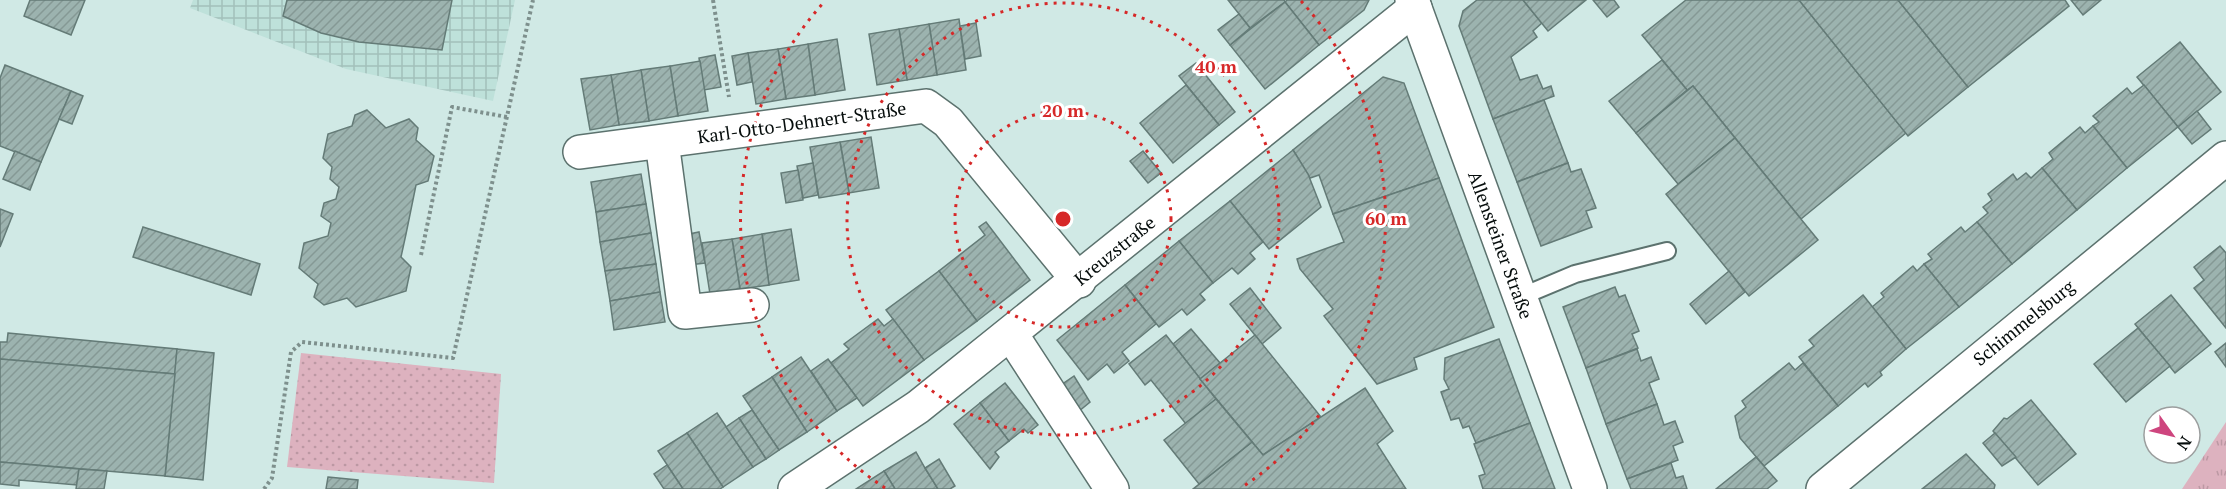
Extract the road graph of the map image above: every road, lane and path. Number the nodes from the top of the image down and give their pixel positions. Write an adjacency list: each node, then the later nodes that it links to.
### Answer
1 (532, 0): 4 (path)
2 (714, 0): 5 (path)
3 (1417, 3): 11 (street, Kreuzstraße); 12 (street, Allensteiner Straße)
4 (507, 117): 10 (path); 15 (path)
5 (736, 132): 6 (street, Karl-Otto-Dehnert-Straße); 11 (street, Karl-Otto-Dehnert-Straße)
6 (662, 142): 7 (street, Karl-Otto-Dehnert-Straße); 13 (street)
7 (580, 152)
8 (2226, 158): 19 (street, Schimmelsburg)
9 (1667, 251): 12 (lane)
10 (421, 255)
11 (1079, 281): 14 (street, Kreuzstraße)
12 (1520, 297): 18 (street, Allensteiner Straße)
13 (752, 305)
14 (1011, 334): 16 (street, Kreuzstraße); 17 (street)
15 (264, 489)
16 (795, 489)
17 (1112, 489)
18 (1590, 489)
19 (1823, 489)

